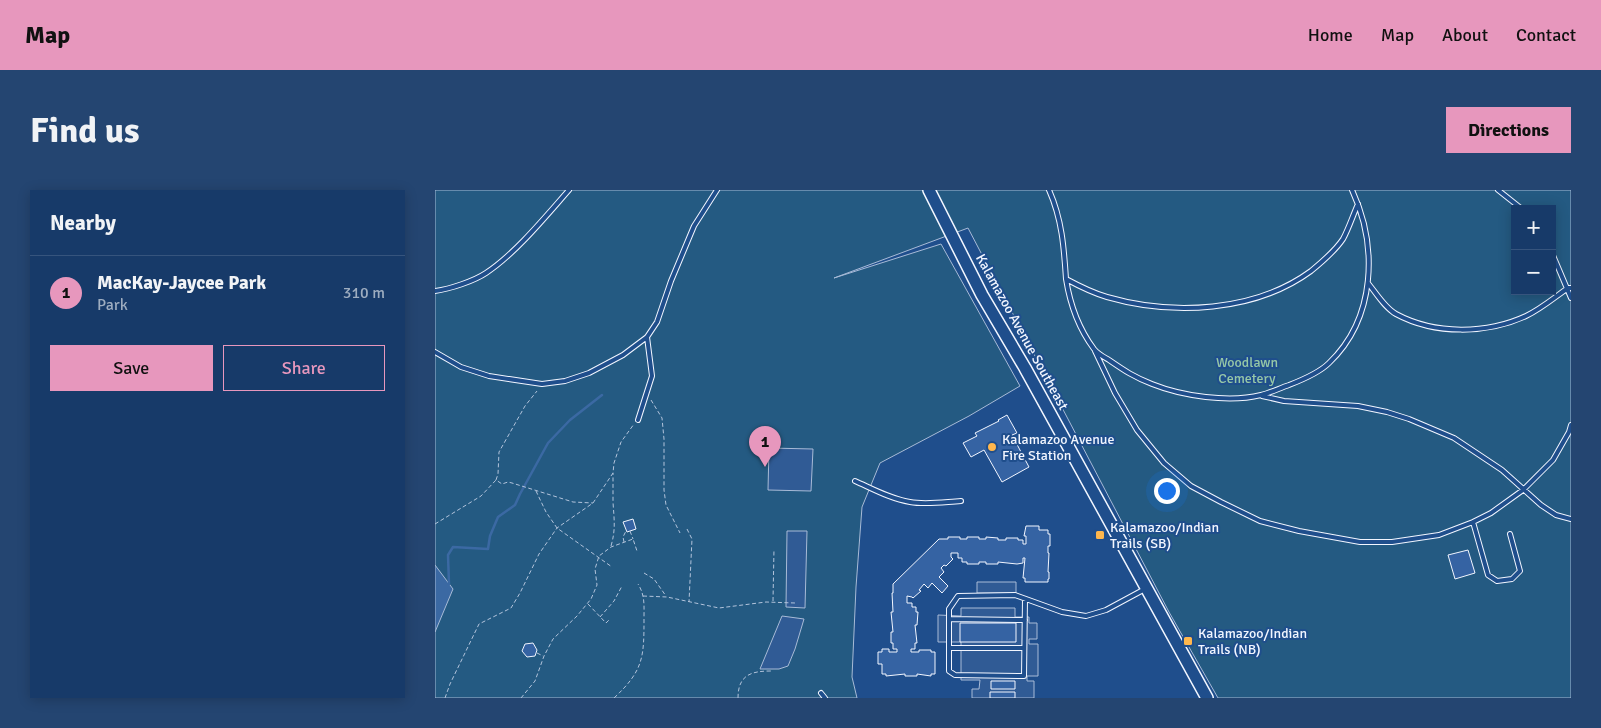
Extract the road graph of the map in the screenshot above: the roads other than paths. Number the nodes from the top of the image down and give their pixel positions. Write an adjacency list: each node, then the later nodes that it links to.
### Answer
1 (569, 190): 13 (lane)
2 (717, 190): 15 (lane)
3 (929, 190): 27 (main road, Kalamazoo Avenue Southeast)
4 (1049, 190): 10 (lane)
5 (1352, 190): 7 (lane)
6 (1498, 190): 8 (lane)
7 (1358, 204): 10 (lane); 11 (lane)
8 (1517, 205)
9 (1556, 261): 12 (lane)
10 (1066, 279): 16 (lane)
11 (1368, 283): 12 (lane); 18 (lane)
12 (1569, 288): 14 (lane)
13 (435, 291)
14 (1571, 298)
15 (647, 337): 17 (lane); 19 (lane)
16 (1095, 351): 18 (lane); 25 (lane)
17 (435, 352)
18 (1260, 395): 22 (lane)
19 (637, 420)
20 (1571, 425): 22 (lane)
21 (855, 481): 23 (lane)
22 (1523, 490): 24 (lane); 25 (lane)
23 (961, 500)
24 (1571, 519)
25 (1473, 522): 26 (lane)
26 (1510, 534)
27 (1147, 588): 28 (lane); 35 (main road, Kalamazoo Avenue Southeast)
28 (1025, 599): 29 (lane); 30 (lane)
29 (949, 619): 30 (lane); 31 (lane)
30 (1025, 620): 32 (lane)
31 (949, 648): 32 (lane); 32 (lane)
32 (1024, 648)
33 (821, 694): 34 (lane)
34 (825, 698)
35 (1207, 698)

